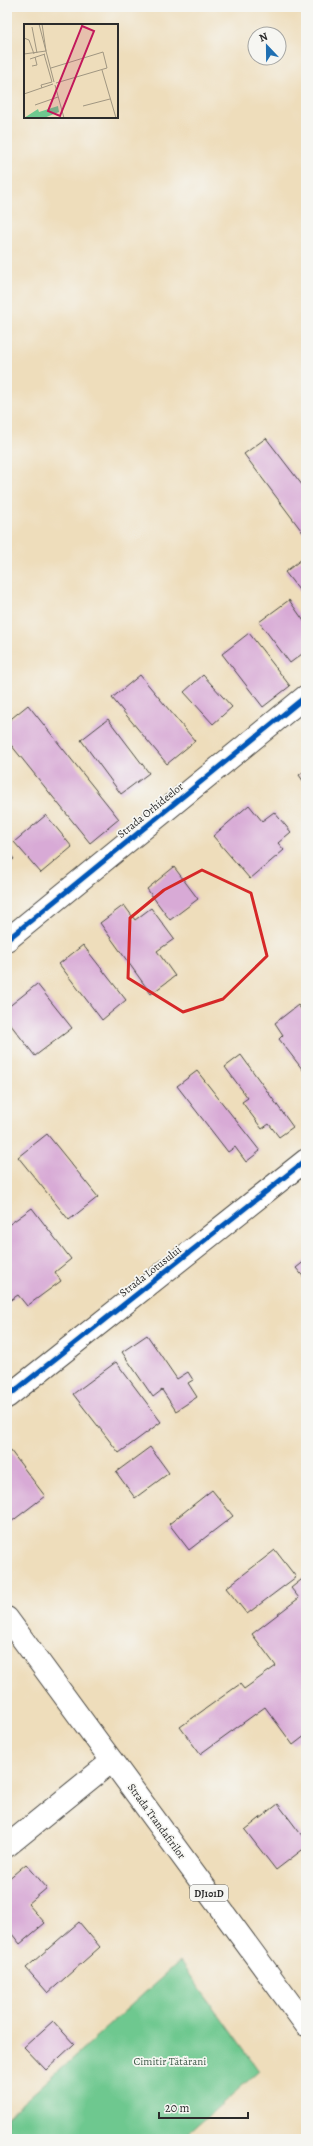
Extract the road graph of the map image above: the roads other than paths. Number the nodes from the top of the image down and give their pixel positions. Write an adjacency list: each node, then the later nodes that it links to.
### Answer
1 (306, 696): 2 (street, Strada Orhideelor)
2 (7, 940)
3 (306, 1160): 4 (street, Strada Lotusului)
4 (7, 1397)
5 (7, 1618): 6 (street, Strada Trandafirilor / DJ101D)
6 (112, 1761): 7 (street); 8 (street, Strada Trandafirilor / DJ101D)
7 (7, 1846)
8 (306, 2025)

